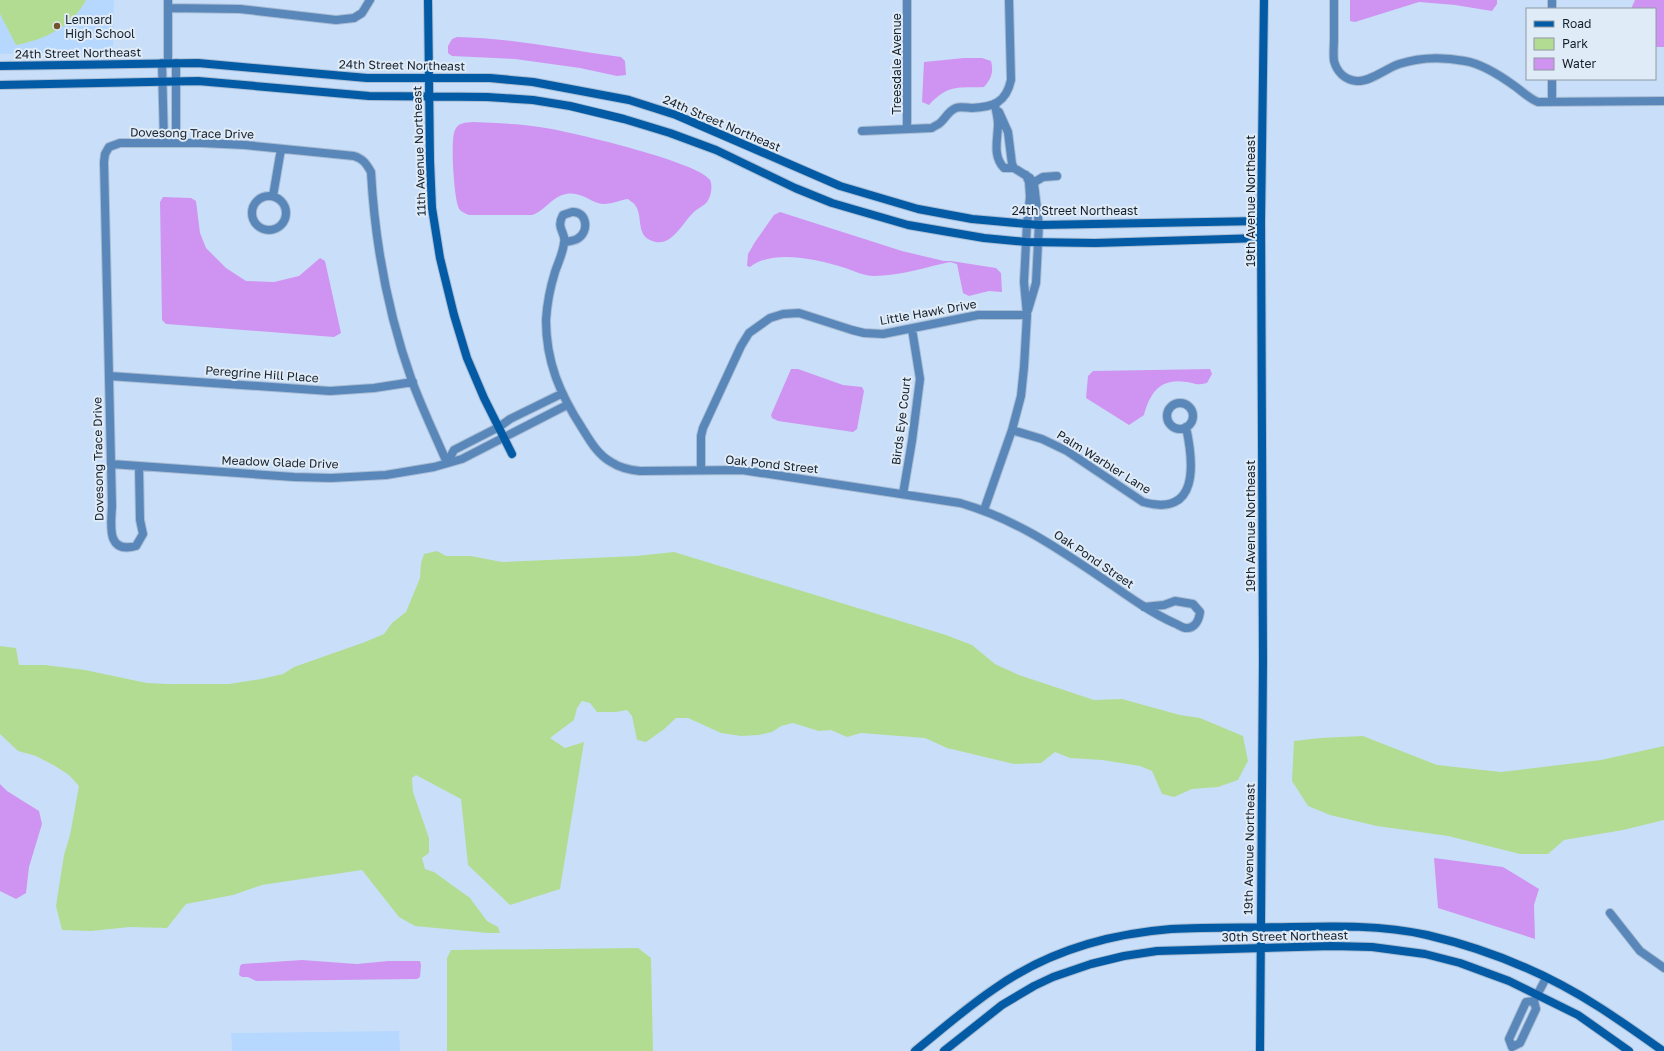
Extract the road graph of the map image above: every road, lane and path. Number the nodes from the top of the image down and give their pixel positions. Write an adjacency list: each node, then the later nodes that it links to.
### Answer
1 (370, 0): 7 (street)
2 (428, 0): 10 (street, 11th Avenue Northeast)
3 (907, 0): 19 (street, Treesdale Avenue)
4 (1009, 0): 18 (street)
5 (1264, 0): 29 (street, 19th Avenue Northeast)
6 (1334, 0): 16 (street)
7 (168, 4): 8 (street)
8 (169, 63): 9 (street, 24th Street Northeast); 10 (street, 24th Street Northeast); 12 (street); 13 (street)
9 (0, 66)
10 (428, 78): 15 (street, 11th Avenue Northeast); 30 (street, 24th Street Northeast)
11 (1552, 80): 16 (street)
12 (176, 81): 13 (street); 15 (street); 22 (street)
13 (163, 82): 14 (street); 21 (street)
14 (0, 85)
15 (429, 96): 34 (street); 42 (street, 11th Avenue Northeast)
16 (1552, 102): 17 (street)
17 (1664, 102)
18 (995, 105): 19 (street); 24 (street); 24 (street)
19 (907, 129): 20 (street)
20 (862, 130)
21 (164, 143): 22 (street, Dovesong Trace Drive); 38 (street, Dovesong Trace Drive)
22 (176, 143): 23 (street, Dovesong Trace Drive)
23 (281, 149): 28 (street); 39 (street, Dovesong Trace Drive)
24 (1014, 168): 25 (street)
25 (1026, 175): 27 (street); 30 (street)
26 (1057, 176): 27 (street)
27 (1033, 183): 31 (street)
28 (273, 196): 28 (street)
29 (1261, 221): 31 (street, 24th Street Northeast); 32 (street, 19th Avenue Northeast)
30 (1027, 224): 31 (street, 24th Street Northeast); 34 (street)
31 (1039, 224): 35 (street)
32 (1261, 238): 35 (street); 55 (street, 19th Avenue Northeast)
33 (565, 242): 40 (street, Oak Pond Street)
34 (1026, 242): 35 (street); 36 (street)
35 (1038, 242): 36 (street)
36 (1027, 315): 37 (street, Little Hawk Drive); 44 (street)
37 (912, 328): 50 (street, Little Hawk Drive); 51 (street, Birds Eye Court)
38 (109, 376): 39 (street, Peregrine Hill Place); 48 (street, Dovesong Trace Drive)
39 (413, 382): 47 (street, Dovesong Trace Drive)
40 (561, 394): 41 (street, Oak Pond Street); 42 (street)
41 (567, 405): 45 (street, Meadow Glade Drive); 50 (street, Oak Pond Street)
42 (499, 427): 45 (street, 11th Avenue Northeast); 47 (street)
43 (1186, 427): 44 (street, Palm Warbler Lane)
44 (1012, 430): 52 (street)
45 (504, 438): 46 (street, 11th Avenue Northeast); 47 (street, Meadow Glade Drive)
46 (512, 454)
47 (447, 463): 49 (street, Meadow Glade Drive)
48 (111, 464): 49 (street, Meadow Glade Drive); 49 (street, Dovesong Trace Drive)
49 (139, 466)
50 (701, 470): 51 (street, Oak Pond Street)
51 (903, 494): 52 (street, Oak Pond Street)
52 (984, 510): 53 (street, Oak Pond Street)
53 (1144, 607): 53 (street, Oak Pond Street)
54 (1610, 913): 57 (street)
55 (1260, 927): 56 (street, 19th Avenue Northeast); 58 (street, 30th Street Northeast); 61 (street, 30th Street Northeast)
56 (1260, 948): 59 (street, 30th Street Northeast); 62 (street, 30th Street Northeast); 63 (street, 19th Avenue Northeast)
57 (1664, 968)
58 (1546, 978): 59 (street); 65 (street, 30th Street Northeast)
59 (1536, 998): 60 (street); 60 (street); 64 (street, 30th Street Northeast)
60 (1511, 1049)
61 (915, 1051)
62 (944, 1051)
63 (1260, 1051)
64 (1629, 1051)
65 (1663, 1051)

